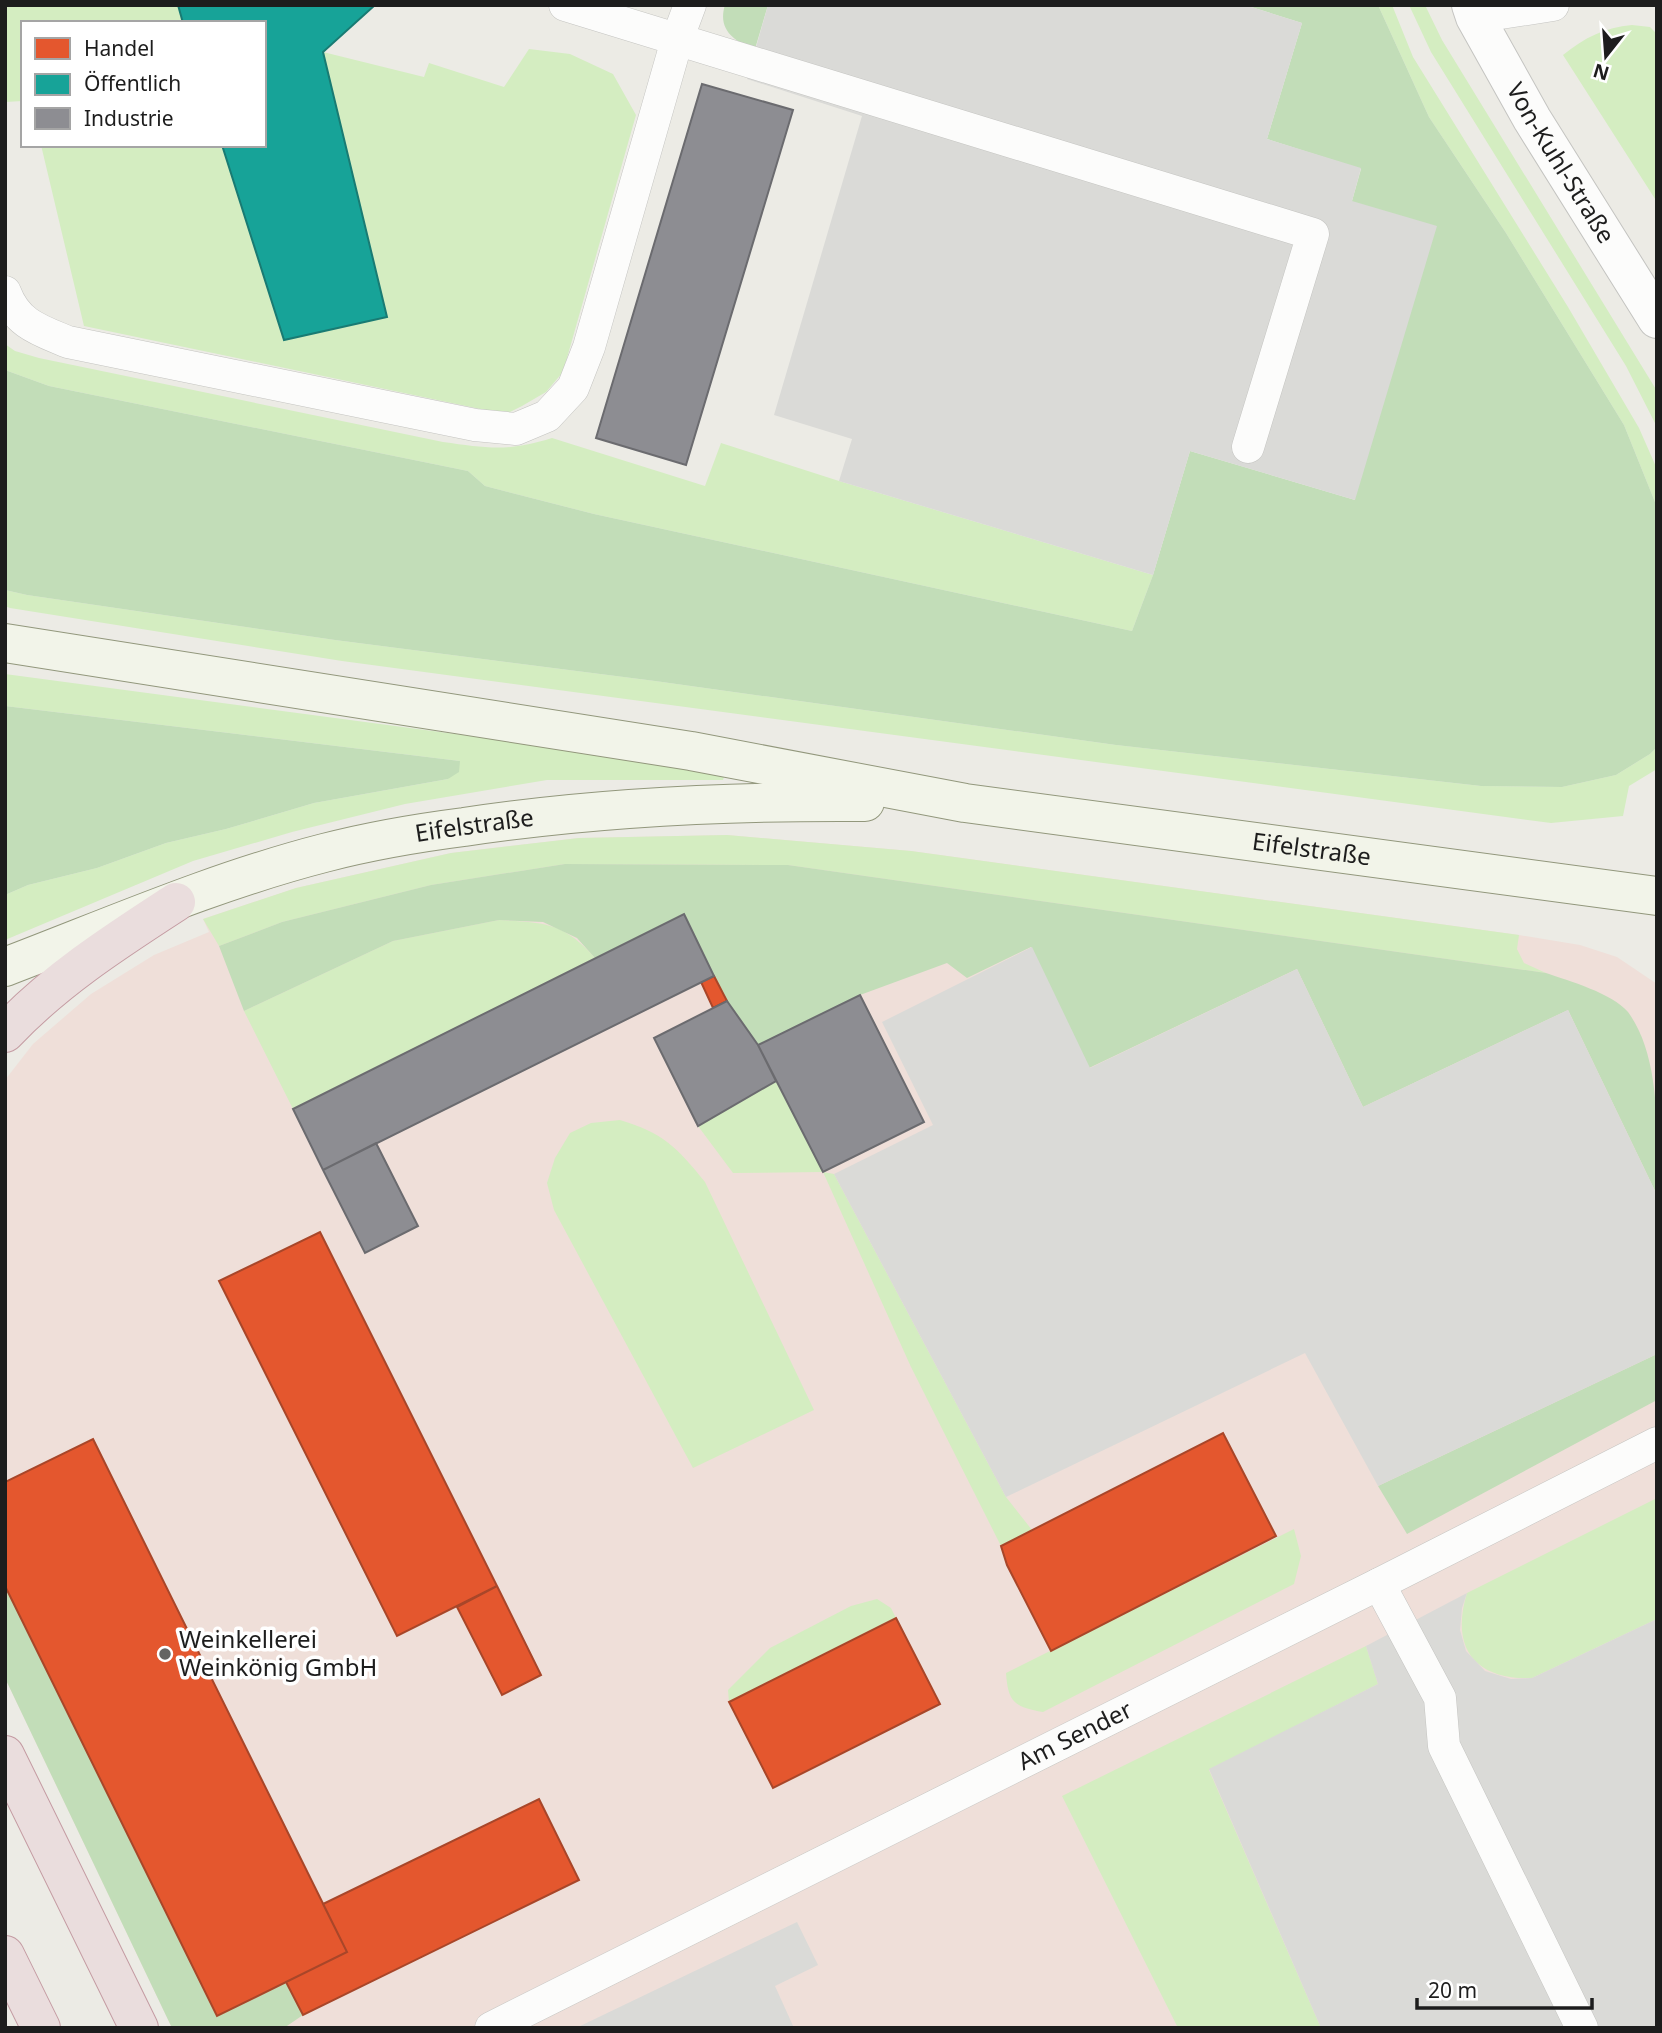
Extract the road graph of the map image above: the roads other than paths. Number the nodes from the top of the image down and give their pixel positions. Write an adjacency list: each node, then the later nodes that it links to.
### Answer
1 (565, 5): 5 (lane)
2 (690, 5): 5 (lane)
3 (1553, 5): 4 (lane)
4 (1473, 11): 7 (street, Von-Kuhl-Straße)
5 (677, 40): 6 (lane); 8 (lane)
6 (5, 292)
7 (1657, 319)
8 (1248, 447)
9 (5, 643): 10 (street, Eifelstraße)
10 (965, 803): 11 (street, Eifelstraße); 12 (street, Eifelstraße)
11 (1657, 896)
12 (176, 902): 13 (street, Eifelstraße); 14 (highway)
13 (5, 967)
14 (5, 1033)
15 (1657, 1443): 16 (lane, Am Sender)
16 (1379, 1584): 21 (lane, Am Sender); 22 (lane)
17 (5, 1755): 20 (highway)
18 (5, 1955): 19 (highway)
19 (41, 2028)
20 (139, 2028)
21 (491, 2028)
22 (1582, 2028)

